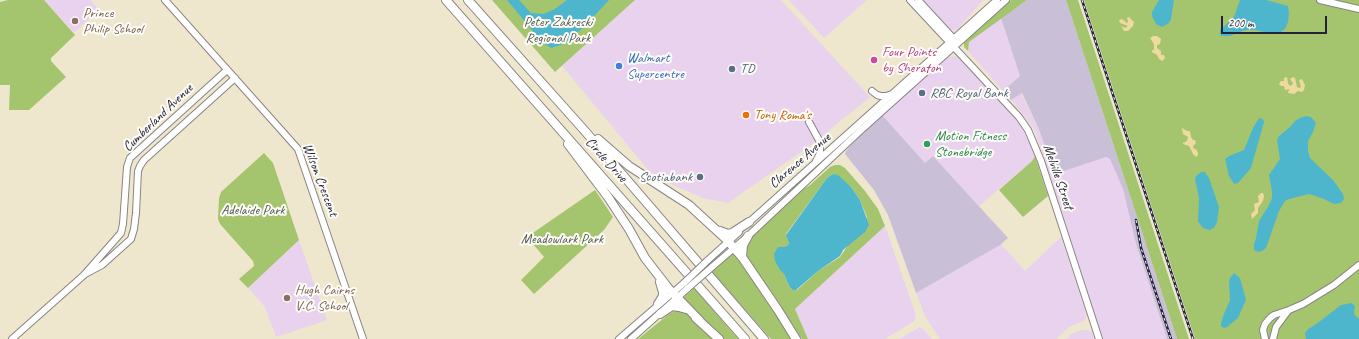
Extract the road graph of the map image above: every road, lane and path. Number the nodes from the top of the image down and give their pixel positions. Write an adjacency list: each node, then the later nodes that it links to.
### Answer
1 (164, 0): 11 (street, Wilson Crescent)
2 (446, 0): 17 (highway, Circle Drive)
3 (468, 0): 12 (highway, Circle Drive)
4 (910, 0): 10 (street)
5 (918, 0): 10 (street)
6 (997, 0): 10 (street, Clarence Avenue)
7 (1006, 0): 10 (street, Clarence Avenue)
8 (1320, 0): 9 (street)
9 (1359, 9)
10 (952, 43): 14 (street, Clarence Avenue); 21 (street, Clarence Avenue); 40 (street, Melville Street)
11 (227, 70): 13 (street, Wilson Crescent); 26 (street, Cumberland Avenue)
12 (535, 76): 20 (highway); 38 (highway, Circle Drive)
13 (234, 78): 26 (street, Cumberland Avenue); 34 (street, Wilson Crescent)
14 (895, 92): 15 (street, Clarence Avenue); 15 (street)
15 (871, 114): 18 (street, Clarence Avenue)
16 (809, 122): 18 (street)
17 (555, 123): 25 (highway); 32 (highway, Circle Drive)
18 (814, 166): 19 (street, Clarence Avenue)
19 (749, 222): 20 (highway); 22 (street, Clarence Avenue)
20 (716, 229): 22 (highway)
21 (748, 236): 22 (street, Clarence Avenue); 23 (highway)
22 (731, 245): 23 (highway); 27 (street, Clarence Avenue, bridge); 27 (street, Clarence Avenue, bridge)
23 (742, 257): 39 (highway)
24 (1359, 266): 29 (street)
25 (653, 268): 27 (highway); 28 (highway)
26 (84, 275): 33 (street, Cumberland Avenue)
27 (675, 295): 28 (street, Clarence Avenue); 30 (street, Clarence Avenue); 31 (highway)
28 (658, 304): 35 (street, Clarence Avenue)
29 (1290, 310): 41 (street); 42 (street)
30 (660, 314): 31 (highway); 36 (street, Clarence Avenue)
31 (700, 322): 37 (highway)
32 (745, 338)
33 (12, 339)
34 (363, 339)
35 (619, 339)
36 (631, 339)
37 (719, 339)
38 (764, 339)
39 (796, 339)
40 (1099, 339)
41 (1265, 339)
42 (1273, 339)

